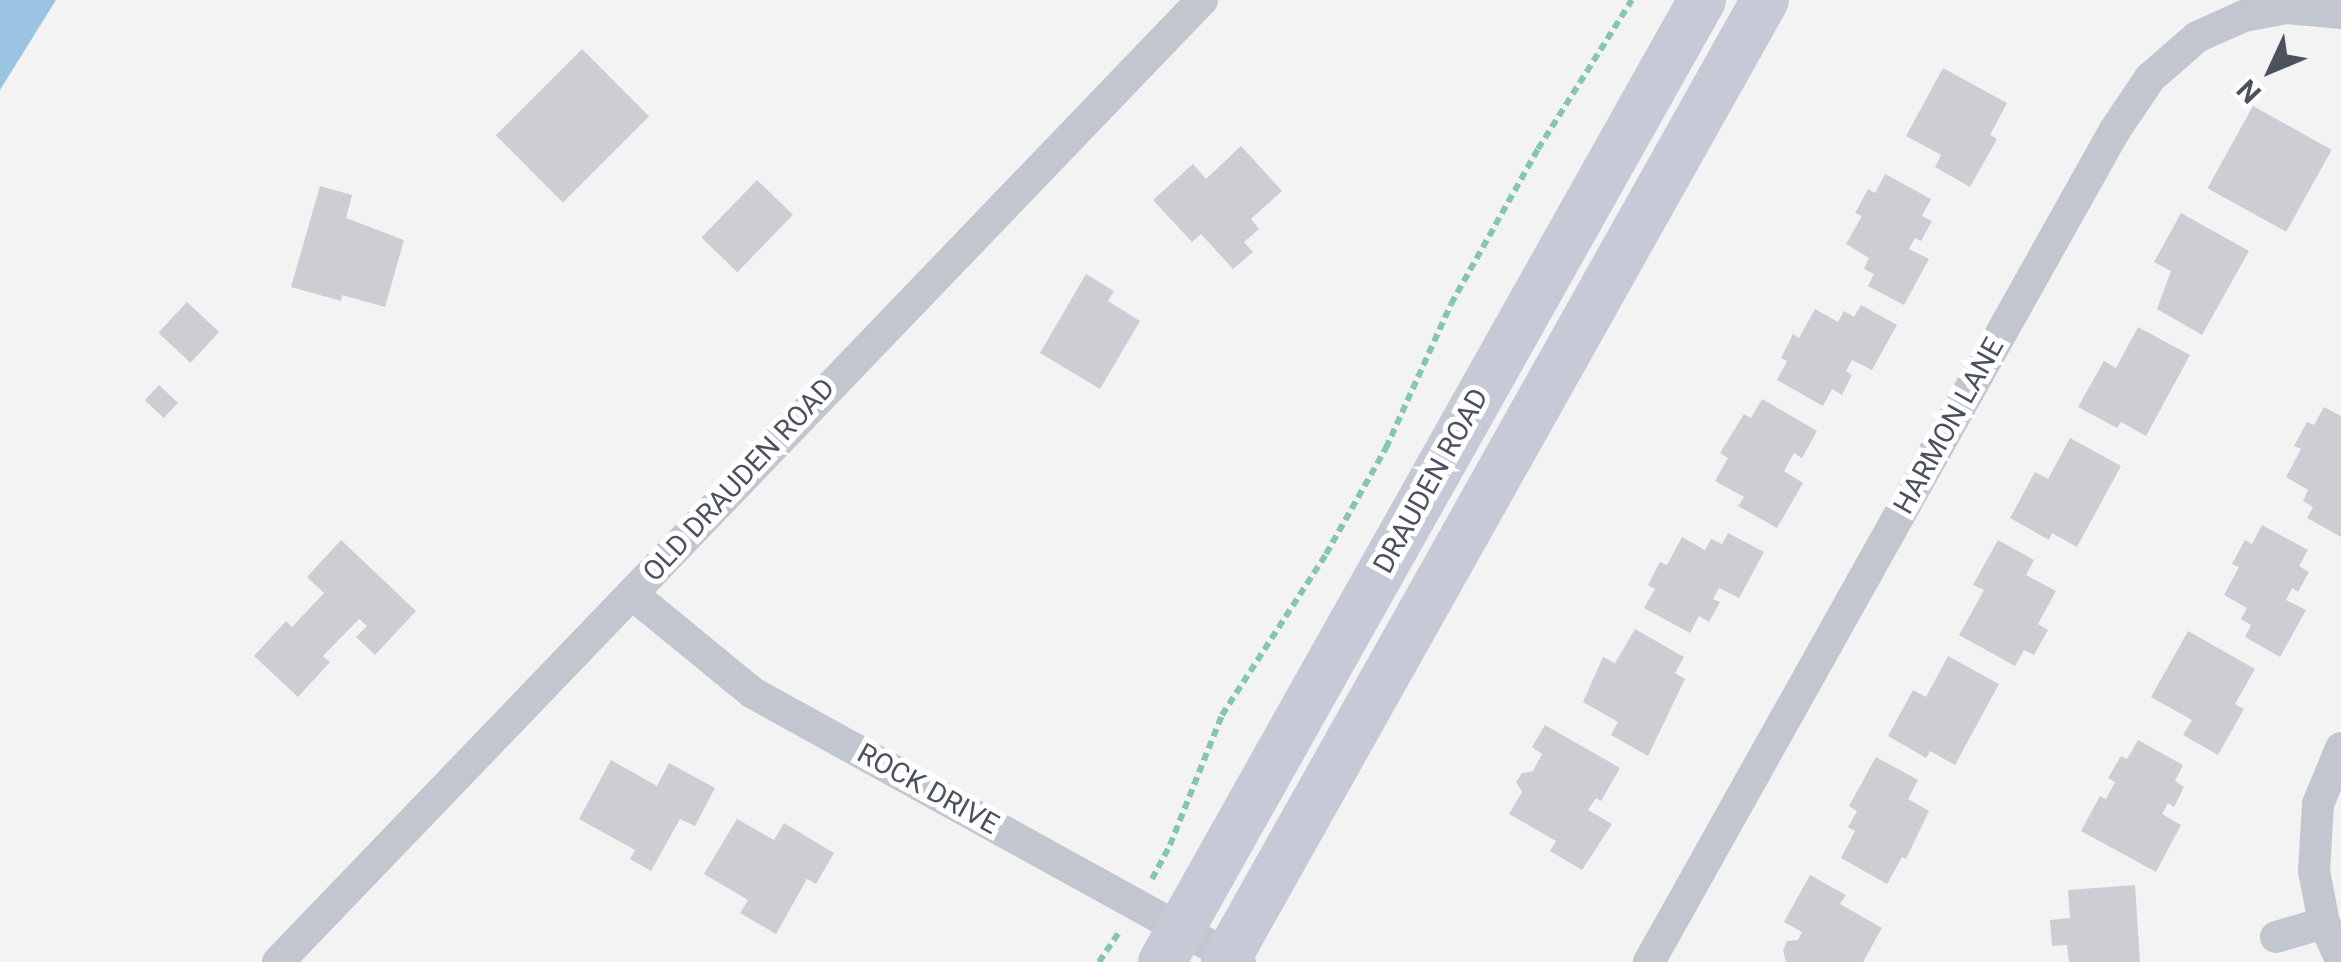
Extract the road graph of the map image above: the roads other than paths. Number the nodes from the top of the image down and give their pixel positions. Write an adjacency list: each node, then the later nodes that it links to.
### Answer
1 (1202, 0): 6 (street, OLD DRAUDEN ROAD)
2 (1702, 0): 10 (street, DRAUDEN ROAD)
3 (1765, 0): 11 (street, DRAUDEN ROAD)
4 (2241, 8): 5 (street, HARMON LANE); 14 (street, HARMON LANE)
5 (2341, 12)
6 (632, 594): 10 (street, ROCK DRIVE); 13 (street, OLD DRAUDEN ROAD)
7 (2341, 748): 8 (street)
8 (2324, 922): 9 (street); 12 (street)
9 (2276, 937)
10 (1171, 945): 11 (street, ROCK DRIVE)
11 (1231, 960)
12 (2341, 960)
13 (278, 962)
14 (1648, 962)

